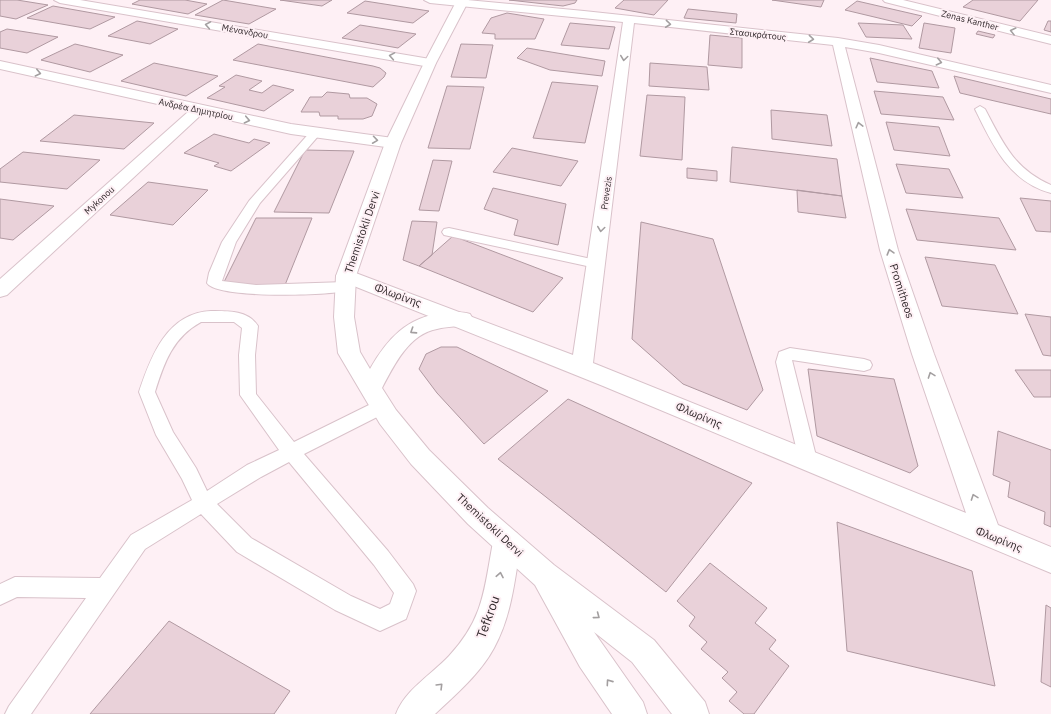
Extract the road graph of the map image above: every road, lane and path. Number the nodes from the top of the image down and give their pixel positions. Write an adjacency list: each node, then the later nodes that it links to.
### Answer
1 (60, 0): 10 (street, Μένανδρου, one-way to 1)
2 (430, 0): 4 (street, Στασικράτους)
3 (889, 0): 8 (street, Zenas Kanther, one-way to 3)
4 (461, 2): 6 (street, Στασικράτους); 10 (street, Themistokli Dervi)
5 (598, 4): 6 (street)
6 (584, 14): 7 (street, Στασικράτους)
7 (629, 20): 9 (street, Στασικράτους, one-way to 9); 19 (street, Prevezis, one-way to 19)
8 (1051, 40)
9 (838, 42): 12 (street, Στασικράτους, one-way to 12); 29 (street, Promitheos, one-way to 9)
10 (430, 63): 16 (street, Themistokli Dervi)
11 (0, 65): 14 (street, Ανδρέα Δημητρίου, one-way to 14)
12 (1051, 88)
13 (980, 109): 17 (lane)
14 (198, 110): 15 (street, Ανδρέα Δημητρίου, one-way to 15); 21 (street, Mykonou)
15 (316, 132): 16 (street, Ανδρέα Δημητρίου, one-way to 16); 20 (lane)
16 (393, 143): 20 (street, Themistokli Dervi)
17 (1051, 189)
18 (449, 232): 19 (lane)
19 (596, 264): 24 (street, Prevezis)
20 (345, 281): 22 (street, Φλωρίνης); 25 (street, Themistokli Dervi)
21 (0, 290)
22 (463, 319): 24 (street, Φλωρίνης); 25 (street, one-way to 25)
23 (864, 365): 27 (lane)
24 (582, 366): 27 (street, Φλωρίνης)
25 (376, 398): 26 (lane); 30 (street, Themistokli Dervi)
26 (291, 452): 28 (lane); 28 (lane); 28 (lane)
27 (808, 460): 29 (street, Φλωρίνης)
28 (203, 504): 33 (lane)
29 (987, 534): 31 (street, Φλωρίνης)
30 (507, 542): 32 (street, Themistokli Dervi); 36 (street, Tefkrou, one-way to 30)
31 (1051, 560)
32 (544, 575): 37 (street, Themistokli Dervi, one-way to 32); 38 (street, Themistokli Dervi, one-way to 38)
33 (105, 588): 34 (lane); 35 (lane)
34 (0, 595)
35 (17, 714)
36 (412, 714)
37 (631, 714)
38 (693, 714)

